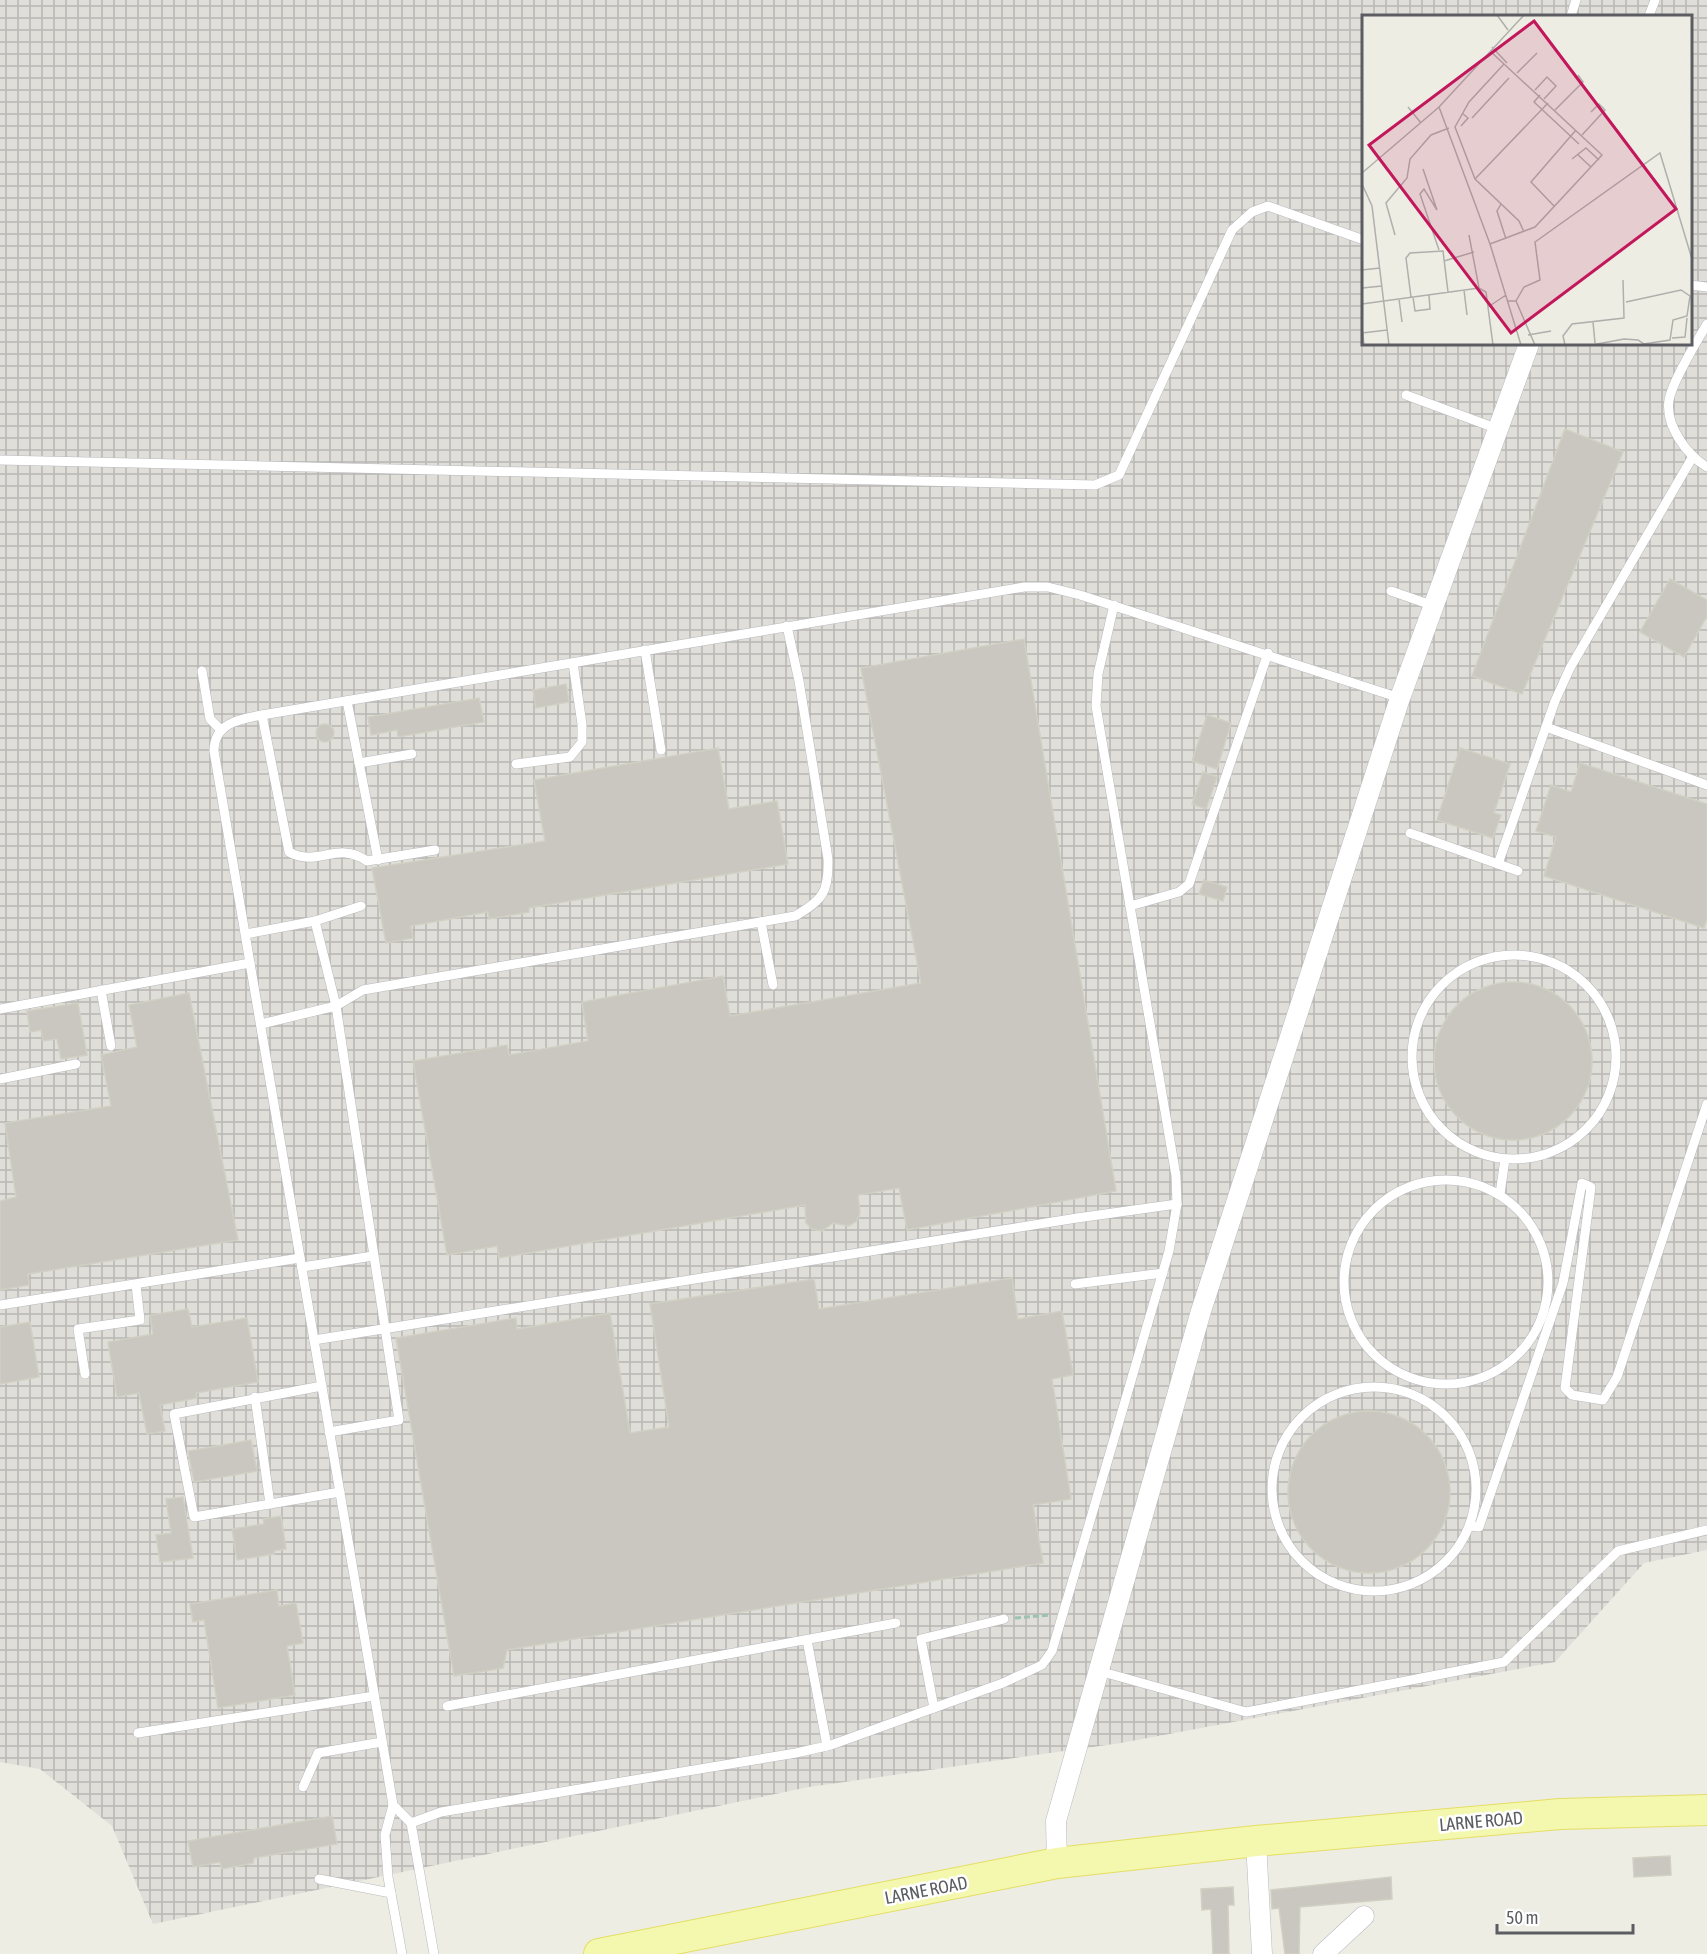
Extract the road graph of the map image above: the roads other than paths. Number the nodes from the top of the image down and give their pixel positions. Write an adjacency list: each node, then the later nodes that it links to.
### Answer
1 (1576, 0): 3 (lane)
2 (1655, 0): 4 (lane)
3 (1571, 15)
4 (1649, 15)
5 (1362, 239): 13 (lane)
6 (1692, 285): 7 (lane)
7 (1707, 287)
8 (1707, 324): 12 (lane)
9 (1529, 345): 11 (street)
10 (1406, 395): 11 (lane)
11 (1498, 429): 17 (street)
12 (1692, 458): 14 (lane); 26 (lane)
13 (0, 460)
14 (1707, 467)
15 (1390, 591): 17 (lane)
16 (1114, 605): 18 (lane); 20 (lane); 39 (lane)
17 (1434, 606): 23 (street)
18 (787, 626): 19 (lane); 41 (lane)
19 (645, 650): 21 (lane); 28 (lane)
20 (1268, 653): 23 (lane); 39 (lane)
21 (573, 663): 24 (lane); 31 (lane)
22 (202, 671): 27 (lane)
23 (1400, 698): 78 (street)
24 (347, 700): 25 (lane); 30 (lane)
25 (262, 715): 27 (lane); 35 (lane)
26 (1546, 727): 32 (lane); 36 (lane)
27 (221, 730): 42 (lane)
28 (661, 750)
29 (412, 754): 30 (lane)
30 (359, 763): 35 (lane)
31 (516, 764)
32 (1707, 785)
33 (1410, 833): 36 (lane)
34 (435, 850): 35 (lane)
35 (378, 860)
36 (1498, 864): 37 (lane)
37 (1518, 872)
38 (360, 906): 40 (lane)
39 (1130, 906): 55 (lane)
40 (315, 921): 42 (lane); 46 (lane)
41 (761, 922): 44 (lane); 46 (lane)
42 (246, 934): 43 (lane)
43 (250, 963): 45 (lane); 48 (lane)
44 (773, 985)
45 (101, 990): 47 (lane); 49 (lane)
46 (336, 1006): 48 (lane); 56 (lane)
47 (0, 1009)
48 (261, 1024): 57 (lane)
49 (111, 1046)
50 (76, 1064): 51 (lane)
51 (0, 1078)
52 (1707, 1104): 62 (lane)
53 (1505, 1159): 53 (lane); 54 (lane)
54 (1500, 1194): 62 (lane); 66 (lane)
55 (1177, 1204): 58 (lane); 63 (lane)
56 (373, 1256): 57 (lane); 63 (lane)
57 (301, 1263): 60 (lane); 64 (lane)
58 (1163, 1273): 59 (lane); 81 (lane)
59 (1075, 1284)
60 (136, 1285): 61 (lane); 65 (lane)
61 (0, 1305)
62 (1546, 1320): 66 (lane); 73 (lane)
63 (385, 1330): 64 (lane); 70 (lane)
64 (314, 1340): 67 (lane)
65 (85, 1374)
66 (1406, 1376): 68 (lane)
67 (322, 1386): 69 (lane); 70 (lane)
68 (1394, 1388): 73 (lane); 73 (lane)
69 (255, 1397): 72 (lane); 72 (lane)
70 (329, 1432): 71 (lane)
71 (340, 1492): 72 (lane); 79 (lane)
72 (270, 1504)
73 (1470, 1526)
74 (1707, 1530): 78 (lane)
75 (1004, 1619): 81 (lane)
76 (896, 1623): 77 (lane)
77 (807, 1640): 80 (lane); 84 (lane)
78 (1099, 1671): 90 (street)
79 (374, 1696): 82 (lane); 83 (lane)
80 (447, 1706)
81 (934, 1708): 84 (lane)
82 (138, 1733)
83 (382, 1742): 85 (lane); 86 (lane)
84 (826, 1746): 88 (lane)
85 (303, 1787)
86 (393, 1805): 88 (lane); 92 (lane)
87 (1707, 1810): 89 (main road, LARNE ROAD)
88 (411, 1823): 95 (lane)
89 (1256, 1841): 90 (main road, LARNE ROAD); 97 (street)
90 (1057, 1863): 96 (main road, LARNE ROAD)
91 (319, 1879): 92 (lane)
92 (391, 1893): 94 (lane)
93 (1364, 1916): 98 (street)
94 (402, 1954)
95 (434, 1954)
96 (599, 1954)
97 (1262, 1954)
98 (1323, 1954)

